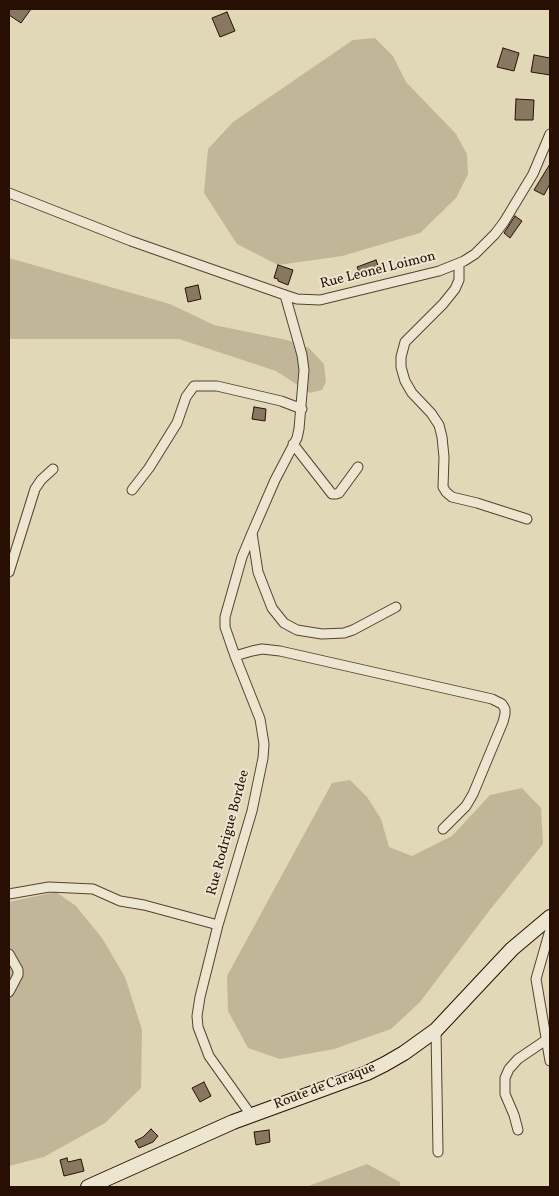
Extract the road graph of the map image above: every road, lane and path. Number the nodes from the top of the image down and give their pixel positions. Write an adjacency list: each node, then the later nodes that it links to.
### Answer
1 (550, 134): 3 (street, Rue Leonel Loimon)
2 (9, 193): 4 (street, Rue Leonel Loimon)
3 (459, 263): 4 (street, Rue Leonel Loimon); 10 (street)
4 (285, 295): 5 (street, Rue Rodrigue Bordee)
5 (302, 409): 6 (street, Rue Rodrigue Bordee); 9 (street)
6 (293, 444): 7 (street); 11 (street, Rue Rodrigue Bordee)
7 (358, 467)
8 (53, 469): 12 (street)
9 (132, 490)
10 (527, 519)
11 (252, 533): 13 (street); 14 (street, Rue Rodrigue Bordee)
12 (9, 572)
13 (396, 607)
14 (235, 656): 15 (street); 18 (street, Rue Rodrigue Bordee)
15 (443, 829)
16 (9, 894): 18 (street)
17 (550, 917): 22 (street, Route de Caraque)
18 (218, 925): 25 (street, Rue Rodrigue Bordee)
19 (550, 930): 23 (street)
20 (9, 954): 21 (street)
21 (9, 992)
22 (436, 1030): 25 (street, Route de Caraque); 27 (street)
23 (546, 1040): 24 (street); 26 (street)
24 (550, 1061)
25 (251, 1115): 28 (street, Route de Caraque)
26 (518, 1130)
27 (438, 1152)
28 (88, 1187)

